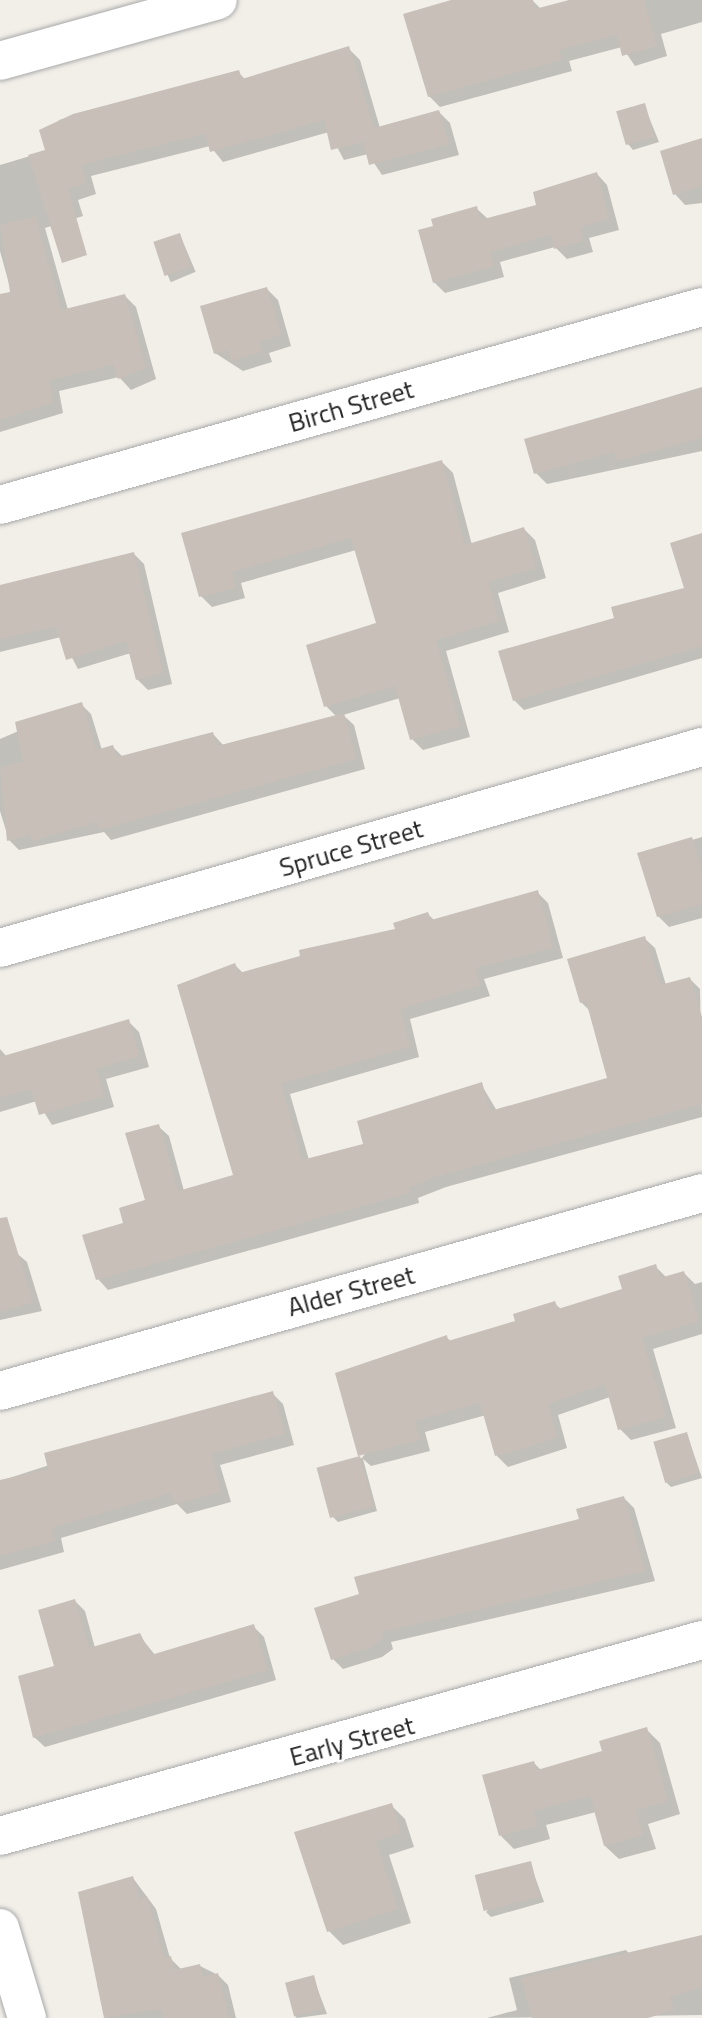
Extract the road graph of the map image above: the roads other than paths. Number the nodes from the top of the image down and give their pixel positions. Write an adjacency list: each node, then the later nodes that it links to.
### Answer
1 (218, 0): 2 (street)
2 (0, 61)
3 (702, 307): 4 (street, Birch Street)
4 (0, 505)
5 (702, 747): 6 (street, Spruce Street)
6 (0, 948)
7 (702, 1193): 8 (street, Alder Street)
8 (0, 1391)
9 (702, 1640): 10 (street, Early Street)
10 (0, 1836)
11 (0, 1928): 12 (street)
12 (27, 2018)

